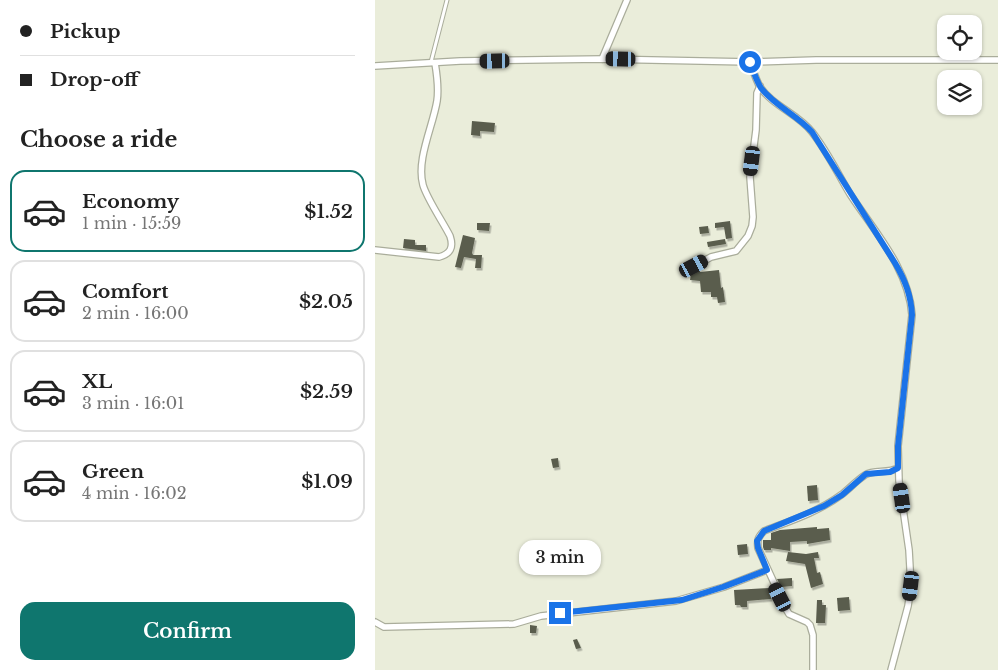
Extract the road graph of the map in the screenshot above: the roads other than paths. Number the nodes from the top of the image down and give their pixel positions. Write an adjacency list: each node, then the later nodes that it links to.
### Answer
1 (447, 0): 6 (lane)
2 (627, 0): 3 (street)
3 (602, 59): 5 (street); 6 (street)
4 (998, 60): 5 (street)
5 (750, 62): 8 (street)
6 (433, 63): 7 (street); 9 (street)
7 (375, 66)
8 (760, 86): 10 (street); 11 (street)
9 (375, 250)
10 (684, 272)
11 (898, 468): 12 (street); 15 (street)
12 (767, 570): 13 (street); 14 (street)
13 (375, 622)
14 (813, 670)
15 (891, 670)

